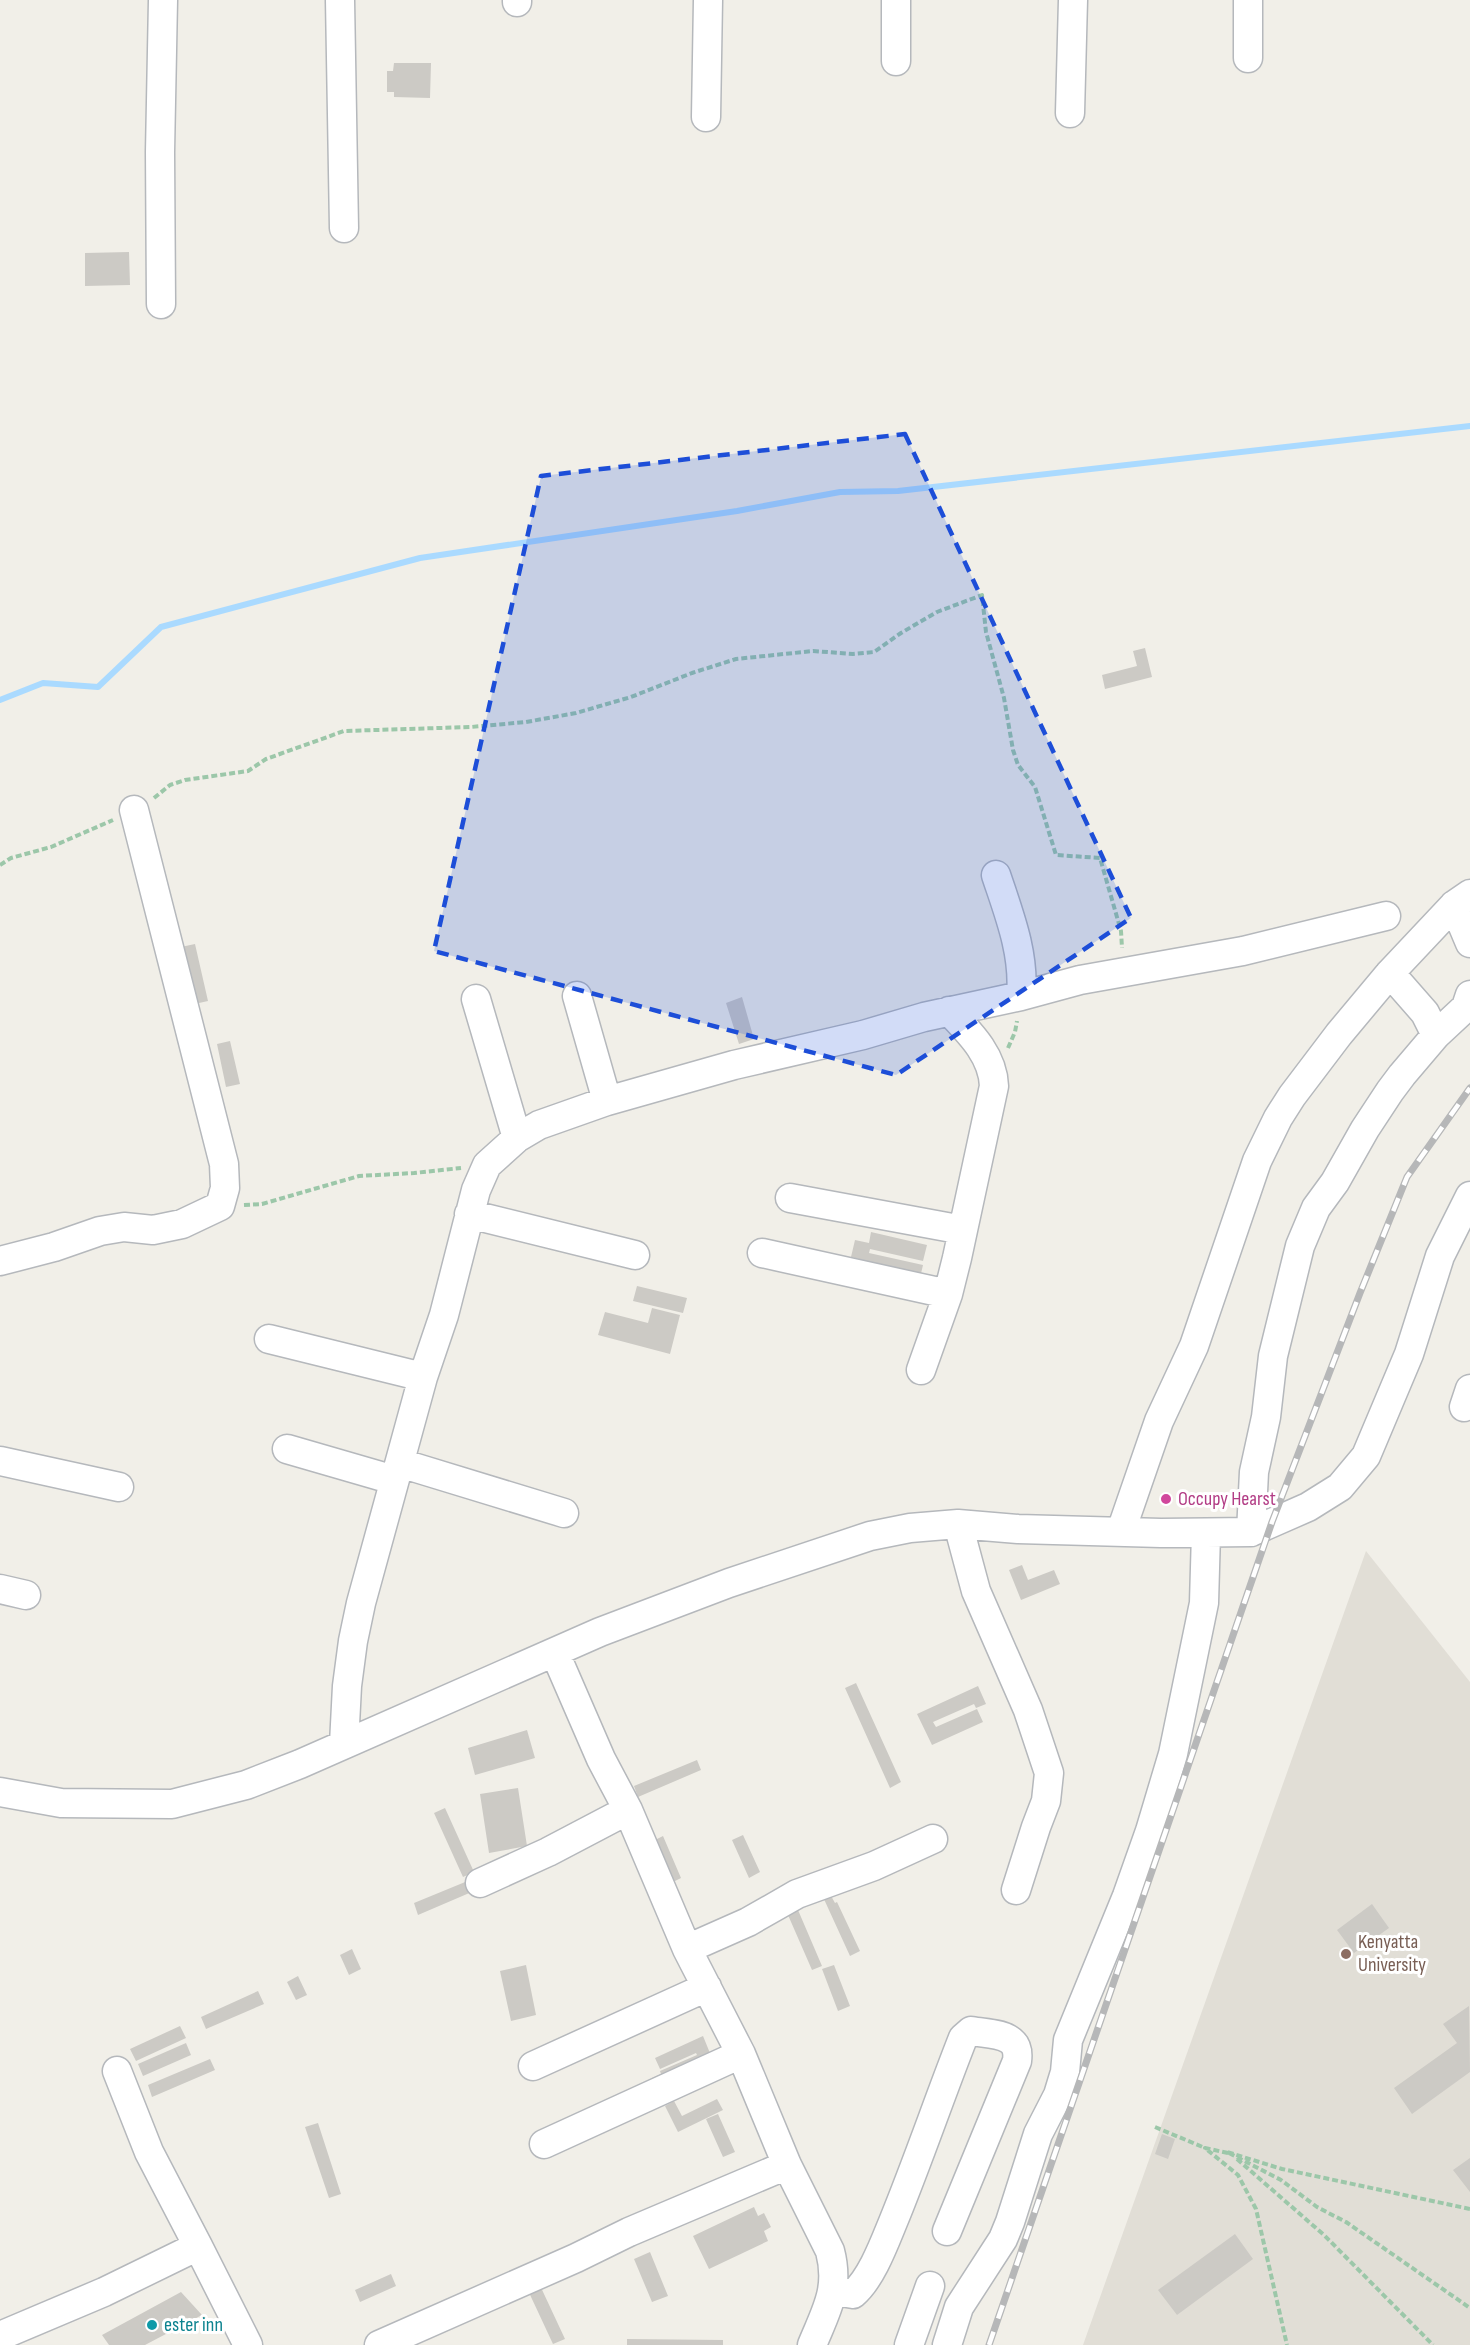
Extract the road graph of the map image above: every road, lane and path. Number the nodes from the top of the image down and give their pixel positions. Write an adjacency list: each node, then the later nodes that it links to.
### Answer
1 (163, 0): 12 (street)
2 (340, 0): 11 (street)
3 (708, 0): 10 (street)
4 (896, 0): 8 (street)
5 (1073, 0): 9 (street)
6 (1248, 0): 7 (street)
7 (1248, 58)
8 (896, 61)
9 (1070, 113)
10 (706, 117)
11 (344, 228)
12 (161, 304)
13 (134, 810): 14 (path); 19 (path); 33 (street)
14 (0, 865)
15 (996, 875): 23 (street)
16 (1462, 900): 18 (street); 20 (street)
17 (1386, 916): 19 (street)
18 (1470, 943)
19 (1122, 971): 23 (street)
20 (1390, 973): 26 (street); 49 (street)
21 (1470, 995): 26 (street)
22 (577, 996): 28 (street)
23 (1021, 996): 25 (street); 27 (path)
24 (476, 999): 29 (street)
25 (950, 1011): 27 (street); 28 (street)
26 (1436, 1035): 50 (street)
27 (994, 1072): 35 (street)
28 (607, 1101): 29 (street)
29 (517, 1138): 30 (street)
30 (487, 1164): 33 (path); 34 (street)
31 (1470, 1196): 50 (street)
32 (790, 1198): 35 (street)
33 (220, 1206): 38 (street)
34 (469, 1214): 37 (street); 42 (street)
35 (963, 1230): 39 (street)
36 (762, 1254): 39 (street)
37 (634, 1255)
38 (0, 1261)
39 (948, 1294): 41 (street)
40 (269, 1339): 42 (street)
41 (921, 1370)
42 (423, 1377): 45 (street)
43 (287, 1449): 45 (street)
44 (0, 1461): 46 (street)
45 (397, 1472): 47 (street); 53 (street)
46 (119, 1487)
47 (564, 1513)
48 (957, 1524): 49 (street); 52 (street); 58 (street)
49 (1121, 1531): 51 (street)
50 (1251, 1532): 51 (street)
51 (1206, 1533): 80 (street)
52 (555, 1653): 53 (street); 55 (street)
53 (344, 1744): 54 (street)
54 (0, 1792)
55 (628, 1810): 57 (street); 59 (street)
56 (933, 1839): 59 (street)
57 (480, 1883)
58 (1016, 1890)
59 (687, 1949): 60 (street)
60 (707, 1987): 61 (street); 62 (street)
61 (741, 2054): 65 (street); 68 (street)
62 (532, 2066)
63 (117, 2071): 71 (street)
64 (1155, 2127): 66 (path)
65 (544, 2144)
66 (1205, 2148): 67 (path); 81 (path)
67 (1227, 2152): 69 (path); 74 (path); 82 (path)
68 (787, 2165): 73 (street); 77 (street)
69 (1470, 2209)
70 (947, 2230): 73 (street)
71 (199, 2248): 75 (street); 76 (street)
72 (930, 2286): 79 (street)
73 (834, 2290): 78 (street)
74 (1470, 2308)
75 (0, 2336)
76 (248, 2345)
77 (379, 2345)
78 (812, 2345)
79 (909, 2345)
80 (947, 2345)
81 (1287, 2345)
82 (1433, 2345)

